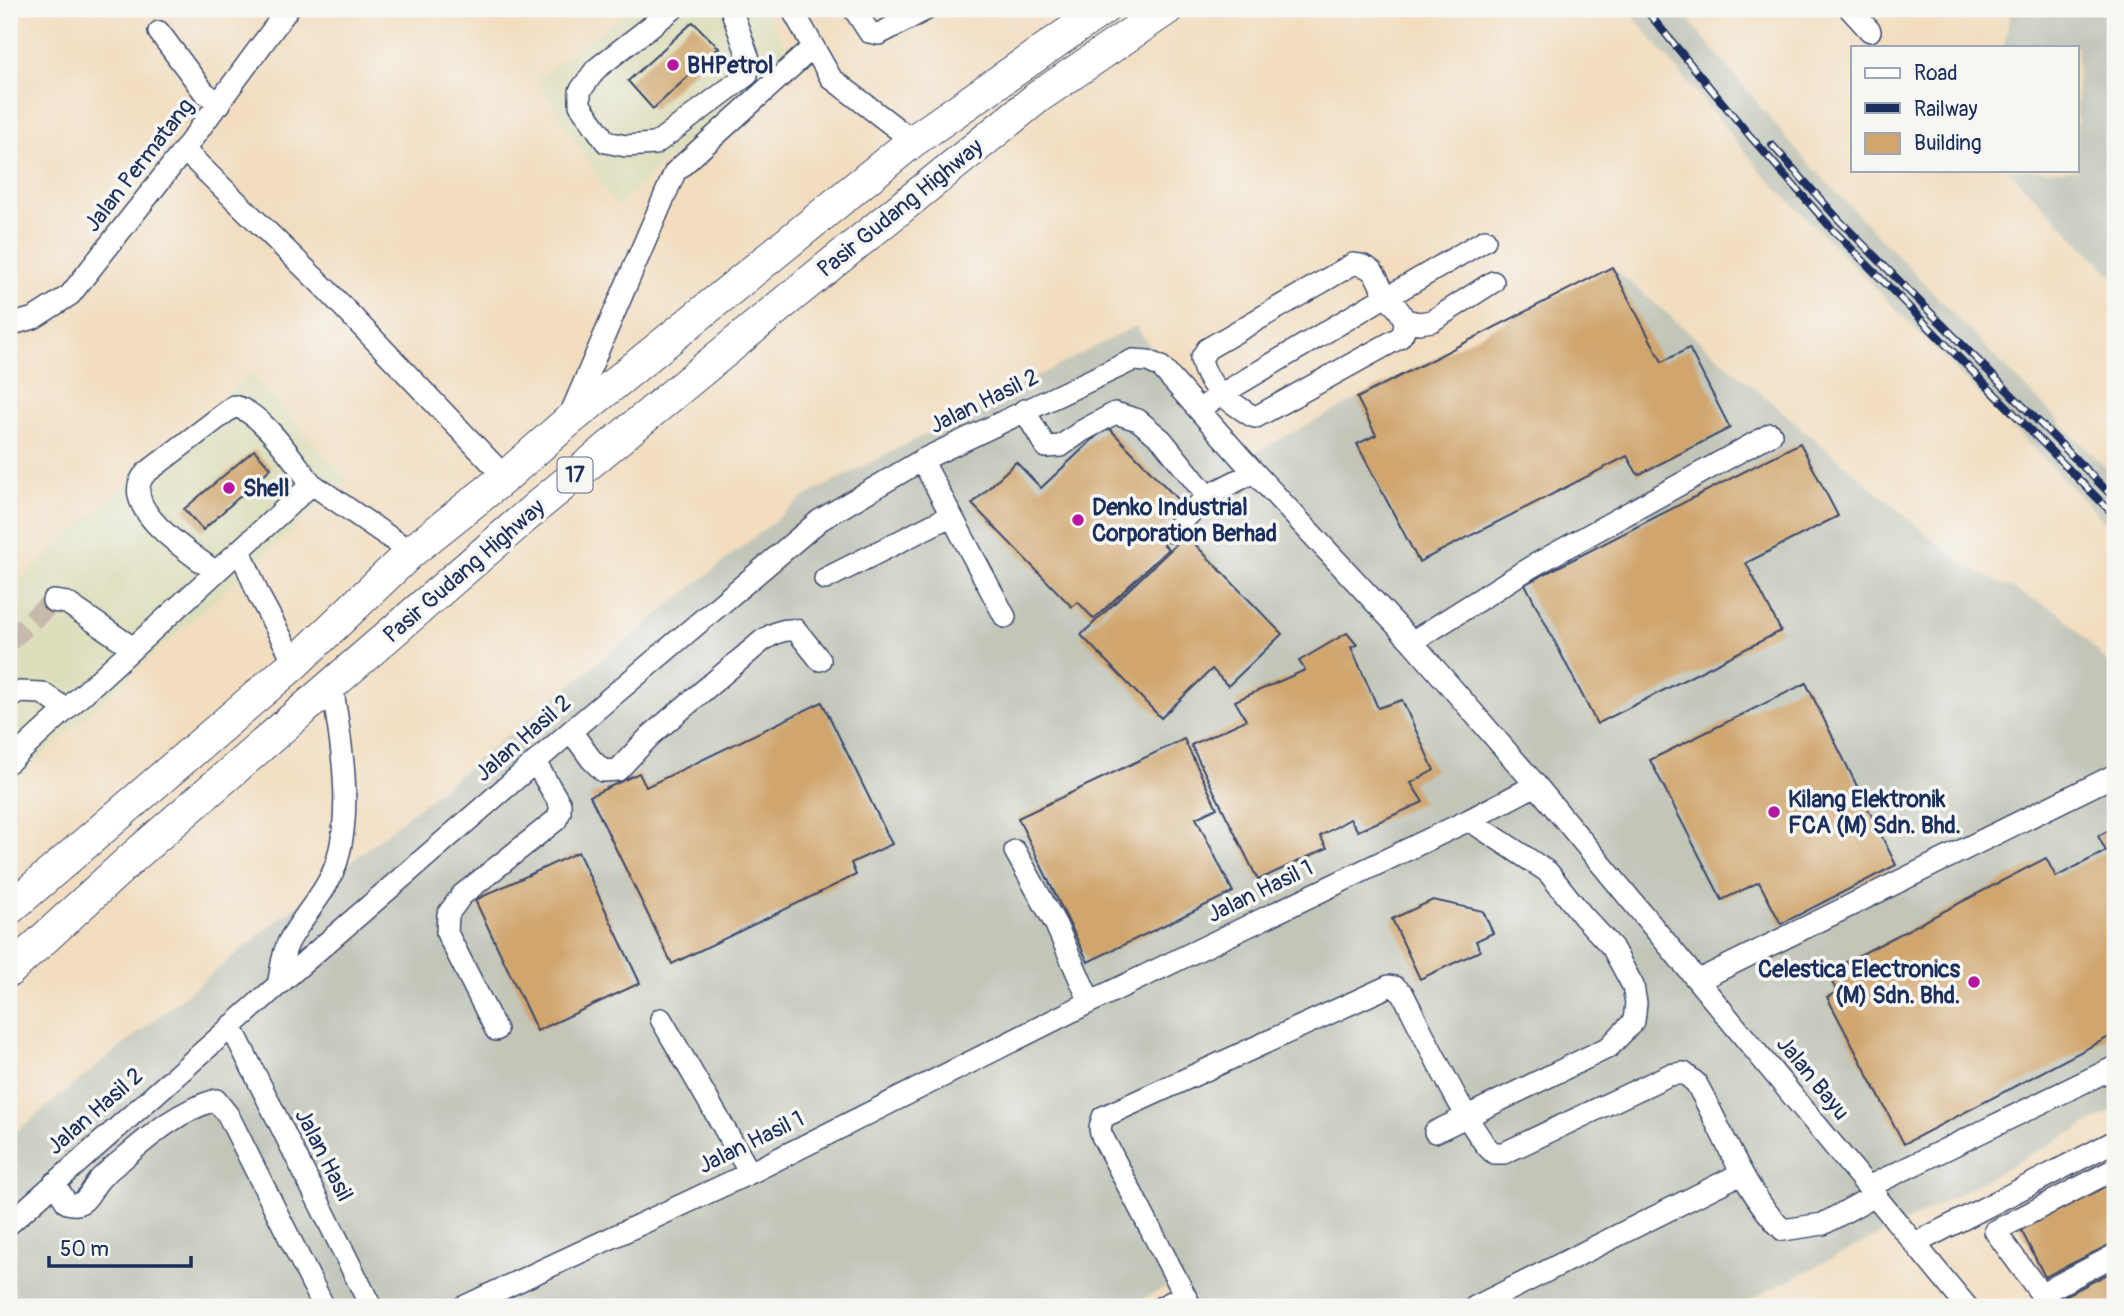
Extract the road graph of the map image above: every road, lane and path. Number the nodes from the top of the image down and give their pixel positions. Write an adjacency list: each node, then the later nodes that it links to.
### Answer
1 (288, 9): 13 (street, Jalan Permatang)
2 (673, 9): 3 (street)
3 (731, 9)
4 (792, 9): 12 (street)
5 (854, 9): 6 (street)
6 (927, 9)
7 (1103, 9): 14 (highway, Pasir Gudang Highway / 17)
8 (1167, 9): 43 (highway, Pasir Gudang Highway / 17)
9 (1850, 9): 10 (street)
10 (1870, 31)
11 (159, 32): 13 (street)
12 (812, 48): 14 (street); 24 (street)
13 (220, 104): 15 (street, Jalan Permatang)
14 (913, 141): 24 (highway, Pasir Gudang Highway / 17)
15 (184, 150): 20 (street, Jalan Permatang); 28 (street)
16 (1485, 240): 18 (street)
17 (1493, 282): 19 (street)
18 (1386, 298): 19 (street); 21 (street); 21 (street)
19 (1405, 320): 21 (street)
20 (9, 325)
21 (1220, 395): 23 (street)
22 (1024, 410): 23 (street, Jalan Hasil 2); 26 (street, Jalan Hasil 2); 30 (street)
23 (1199, 410): 27 (street)
24 (566, 424): 28 (highway, Pasir Gudang Highway / 17)
25 (1771, 434): 39 (street)
26 (922, 460): 31 (street); 46 (street, Jalan Hasil 2)
27 (1255, 472): 30 (street); 39 (street)
28 (505, 477): 34 (highway, Pasir Gudang Highway / 17)
29 (312, 484): 33 (street); 34 (street); 35 (street)
30 (1207, 496): 32 (street)
31 (950, 516): 36 (street); 38 (street)
32 (1172, 531)
33 (240, 550): 35 (street); 42 (street)
34 (411, 552): 42 (highway, Pasir Gudang Highway / 17)
35 (216, 572): 40 (street)
36 (825, 579)
37 (53, 601): 40 (street)
38 (1005, 617)
39 (1412, 642): 50 (street)
40 (133, 648): 45 (street)
41 (820, 660): 46 (street)
42 (295, 663): 53 (highway, Pasir Gudang Highway / 17)
43 (332, 686): 54 (highway, Pasir Gudang Highway / 17); 56 (street)
44 (9, 699): 45 (street)
45 (66, 709): 47 (street)
46 (571, 731): 48 (street, Jalan Hasil 2)
47 (9, 762)
48 (536, 762): 56 (street, Jalan Hasil 2); 60 (street)
49 (2115, 775): 55 (street)
50 (1536, 785): 51 (street, Jalan Hasil 1); 55 (street, Jalan Bayu)
51 (1469, 820): 57 (street, Jalan Hasil 1); 62 (street)
52 (1015, 851): 57 (street)
53 (9, 909)
54 (9, 971)
55 (1699, 980): 69 (street, Jalan Bayu)
56 (278, 985): 59 (street, Jalan Hasil 2)
57 (1090, 1002): 66 (street, Jalan Hasil 1)
58 (661, 1019): 66 (street)
59 (230, 1026): 68 (street, Jalan Hasil 2); 76 (street, Jalan Hasil)
60 (496, 1030)
61 (2115, 1068): 69 (street)
62 (1467, 1116): 63 (street); 67 (street); 73 (street)
63 (1435, 1132)
64 (2115, 1141): 71 (street)
65 (2115, 1169): 74 (street)
66 (750, 1173): 77 (street, Jalan Hasil 1)
67 (1742, 1173): 69 (street); 79 (street)
68 (54, 1183): 70 (street, Jalan Hasil 2); 75 (street)
69 (1871, 1191): 71 (street, Jalan Bayu)
70 (9, 1224)
71 (1916, 1243): 80 (street, Jalan Bayu)
72 (2115, 1255): 74 (street)
73 (1188, 1301): 78 (street)
74 (2044, 1301)
75 (324, 1307)
76 (371, 1307)
77 (463, 1307)
78 (1162, 1307)
79 (1475, 1307)
80 (1967, 1307)

